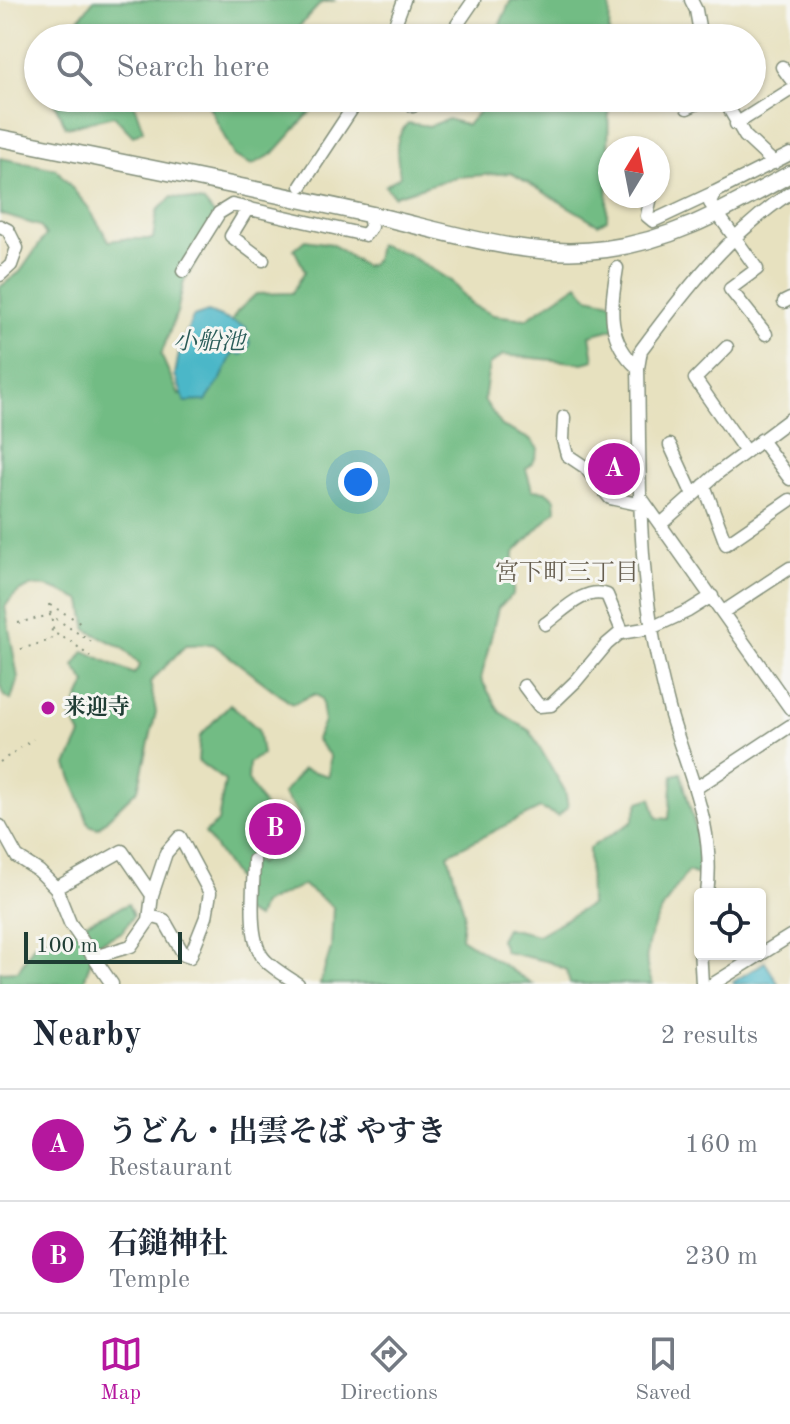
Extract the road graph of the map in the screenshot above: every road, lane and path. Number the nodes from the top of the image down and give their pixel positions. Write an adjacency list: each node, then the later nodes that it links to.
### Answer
1 (404, 0): 4 (street)
2 (474, 0): 5 (street)
3 (691, 0): 6 (street)
4 (395, 24)
5 (458, 24)
6 (698, 24)
7 (790, 90): 8 (street)
8 (766, 105)
9 (350, 112): 17 (street)
10 (730, 112): 12 (street)
11 (755, 112): 12 (street)
12 (736, 124): 15 (street)
13 (0, 138): 22 (street)
14 (790, 154): 15 (street)
15 (774, 163): 18 (street)
16 (790, 174): 23 (street)
17 (301, 186)
18 (715, 192): 21 (street); 23 (street)
19 (790, 193): 25 (street)
20 (248, 208): 22 (street); 26 (street); 28 (street)
21 (649, 208)
22 (369, 214): 23 (street)
23 (717, 214): 25 (street)
24 (0, 226): 29 (street)
25 (733, 236): 30 (street); 32 (street)
26 (263, 260)
27 (617, 268): 32 (street)
28 (183, 271)
29 (0, 275)
30 (766, 334)
31 (727, 347): 37 (street)
32 (638, 368): 42 (street)
33 (564, 417): 42 (street)
34 (790, 419): 35 (street)
35 (761, 440): 37 (street); 38 (street)
36 (670, 445): 40 (street)
37 (746, 452): 39 (street)
38 (790, 479)
39 (704, 485): 40 (street); 41 (street)
40 (693, 495): 43 (street)
41 (790, 500)
42 (642, 502): 43 (street); 52 (street)
43 (661, 524): 45 (street)
44 (790, 568): 46 (street)
45 (712, 596): 46 (street); 52 (street)
46 (723, 612): 58 (street)
47 (50, 615): 48 (path); 49 (path); 51 (path); 54 (path)
48 (18, 623)
49 (83, 624)
50 (545, 624): 53 (street)
51 (52, 626): 55 (path); 56 (path)
52 (651, 628): 53 (street); 62 (street)
53 (623, 633): 57 (street)
54 (93, 643)
55 (21, 649)
56 (90, 657)
57 (524, 686)
58 (790, 708)
59 (790, 726): 62 (street)
60 (33, 739): 61 (path)
61 (0, 762)
62 (696, 788): 66 (street)
63 (0, 826): 65 (street)
64 (254, 860): 73 (street)
65 (56, 888): 67 (street); 70 (street)
66 (708, 888)
67 (152, 895): 68 (street); 68 (street)
68 (150, 916): 70 (street)
69 (790, 936): 75 (street)
70 (94, 957): 72 (street)
71 (701, 960): 74 (street)
72 (112, 984)
73 (298, 984)
74 (702, 984)
75 (713, 984)

